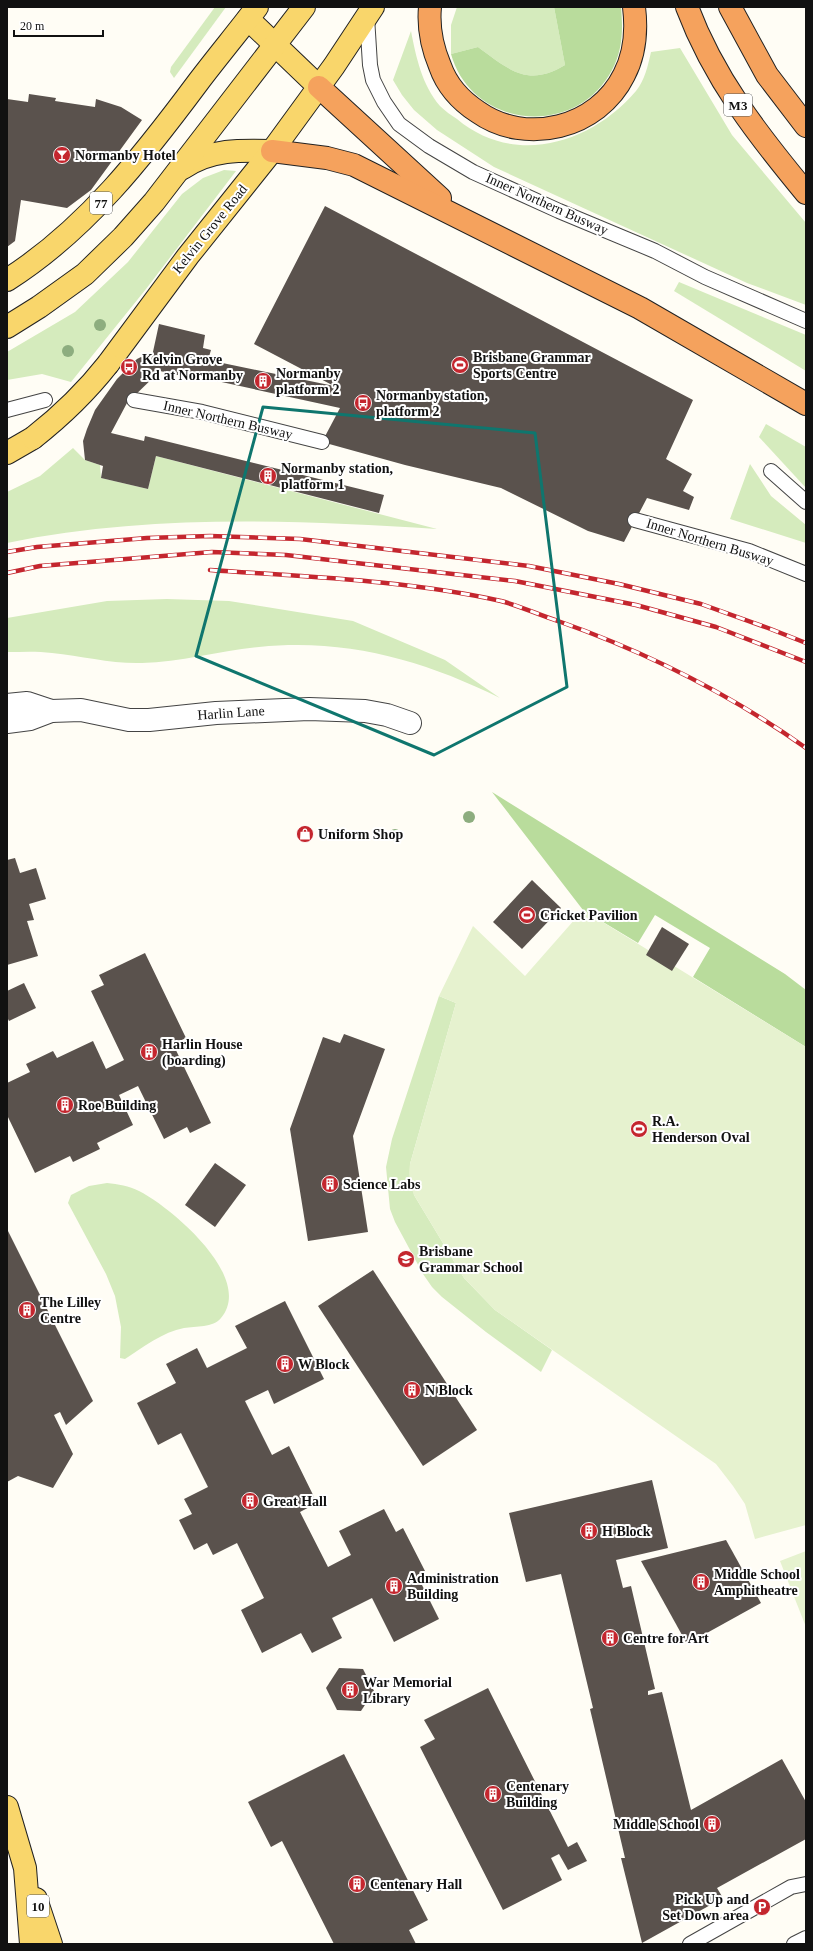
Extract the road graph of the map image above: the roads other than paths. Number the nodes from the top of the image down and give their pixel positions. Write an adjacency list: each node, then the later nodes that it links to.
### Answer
1 (304, 7): 8 (main road)
2 (430, 7): 3 (highway)
3 (634, 7)
4 (687, 7): 13 (highway, M3)
5 (730, 7): 10 (highway)
6 (370, 12): 9 (main road, Kelvin Grove Road); 16 (lane, Inner Northern Busway)
7 (252, 13): 8 (main road); 15 (main road, 77)
8 (274, 45): 9 (main road); 12 (main road)
9 (318, 87): 11 (main road, Kelvin Grove Road); 14 (highway)
10 (806, 126)
11 (272, 151): 12 (main road); 14 (highway); 23 (main road, Kelvin Grove Road, bridge)
12 (174, 175): 17 (main road)
13 (806, 193)
14 (461, 218): 20 (highway)
15 (7, 280)
16 (806, 321)
17 (7, 327)
18 (45, 400): 21 (lane)
19 (134, 400): 22 (lane, Inner Northern Busway)
20 (806, 404)
21 (7, 410)
22 (322, 442)
23 (7, 453)
24 (771, 471): 25 (lane)
25 (806, 502)
26 (635, 520): 27 (lane, Inner Northern Busway)
27 (806, 574)
28 (7, 705): 29 (street, Harlin Lane)
29 (51, 711): 30 (street, Harlin Lane); 31 (street, Harlin Lane)
30 (7, 722)
31 (410, 723)
32 (7, 1807): 33 (main road, 10)
33 (25, 1868): 36 (main road); 37 (main road, 10)
34 (806, 1884): 38 (lane)
35 (806, 1938): 39 (lane)
36 (31, 1944)
37 (52, 1944)
38 (690, 1944)
39 (794, 1944)

